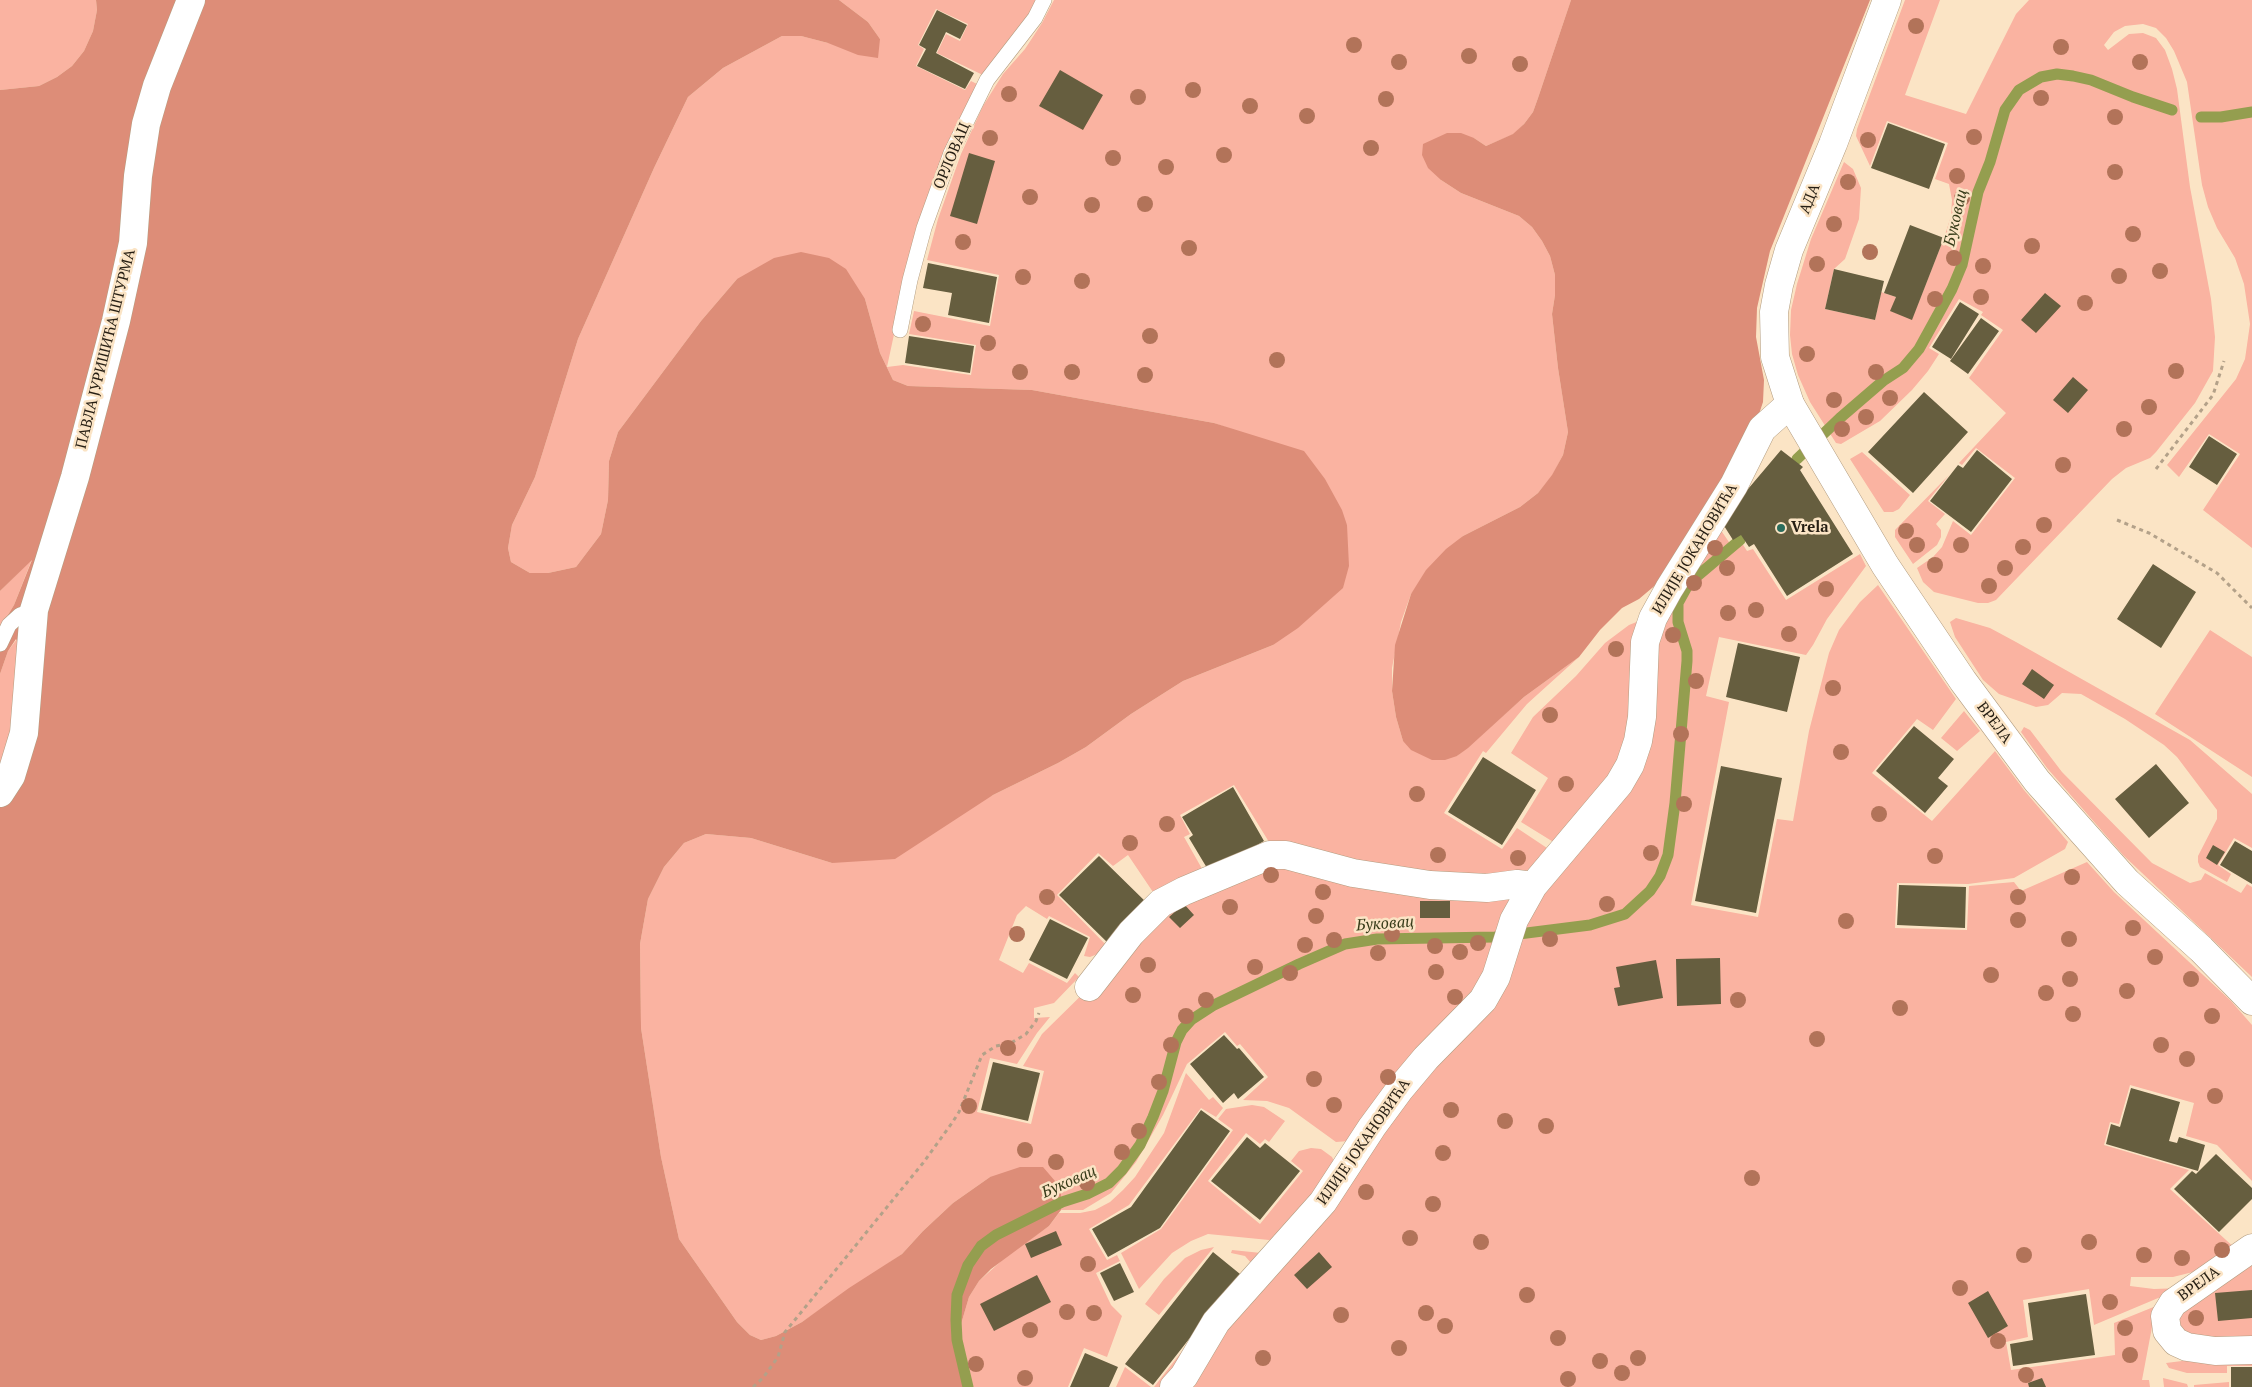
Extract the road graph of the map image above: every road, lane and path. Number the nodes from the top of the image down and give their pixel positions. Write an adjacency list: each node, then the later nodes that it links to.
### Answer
1 (191, 0): 10 (street, ПАВЛА ЈУРИШИЋА ШТУРМА)
2 (1044, 0): 4 (lane, ОРЛОВАЦ)
3 (1887, 0): 6 (street, АДА)
4 (900, 330)
5 (2224, 361): 7 (path)
6 (1795, 414): 13 (street, ИЛИЈЕ ЈОКАНОВИЋА); 15 (street, ВРЕЛА)
7 (2156, 469)
8 (2116, 520): 9 (path)
9 (2252, 608)
10 (34, 610): 11 (lane); 12 (street, ПАВЛА ЈУРИШИЋА ШТУРМА)
11 (0, 644)
12 (0, 793)
13 (1533, 886): 14 (street); 20 (street, ИЛИЈЕ ЈОКАНОВИЋА)
14 (1089, 986)
15 (2252, 1001)
16 (1039, 1013): 19 (path)
17 (2252, 1248): 18 (street, ВРЕЛА)
18 (2252, 1350)
19 (753, 1387)
20 (1174, 1387)

